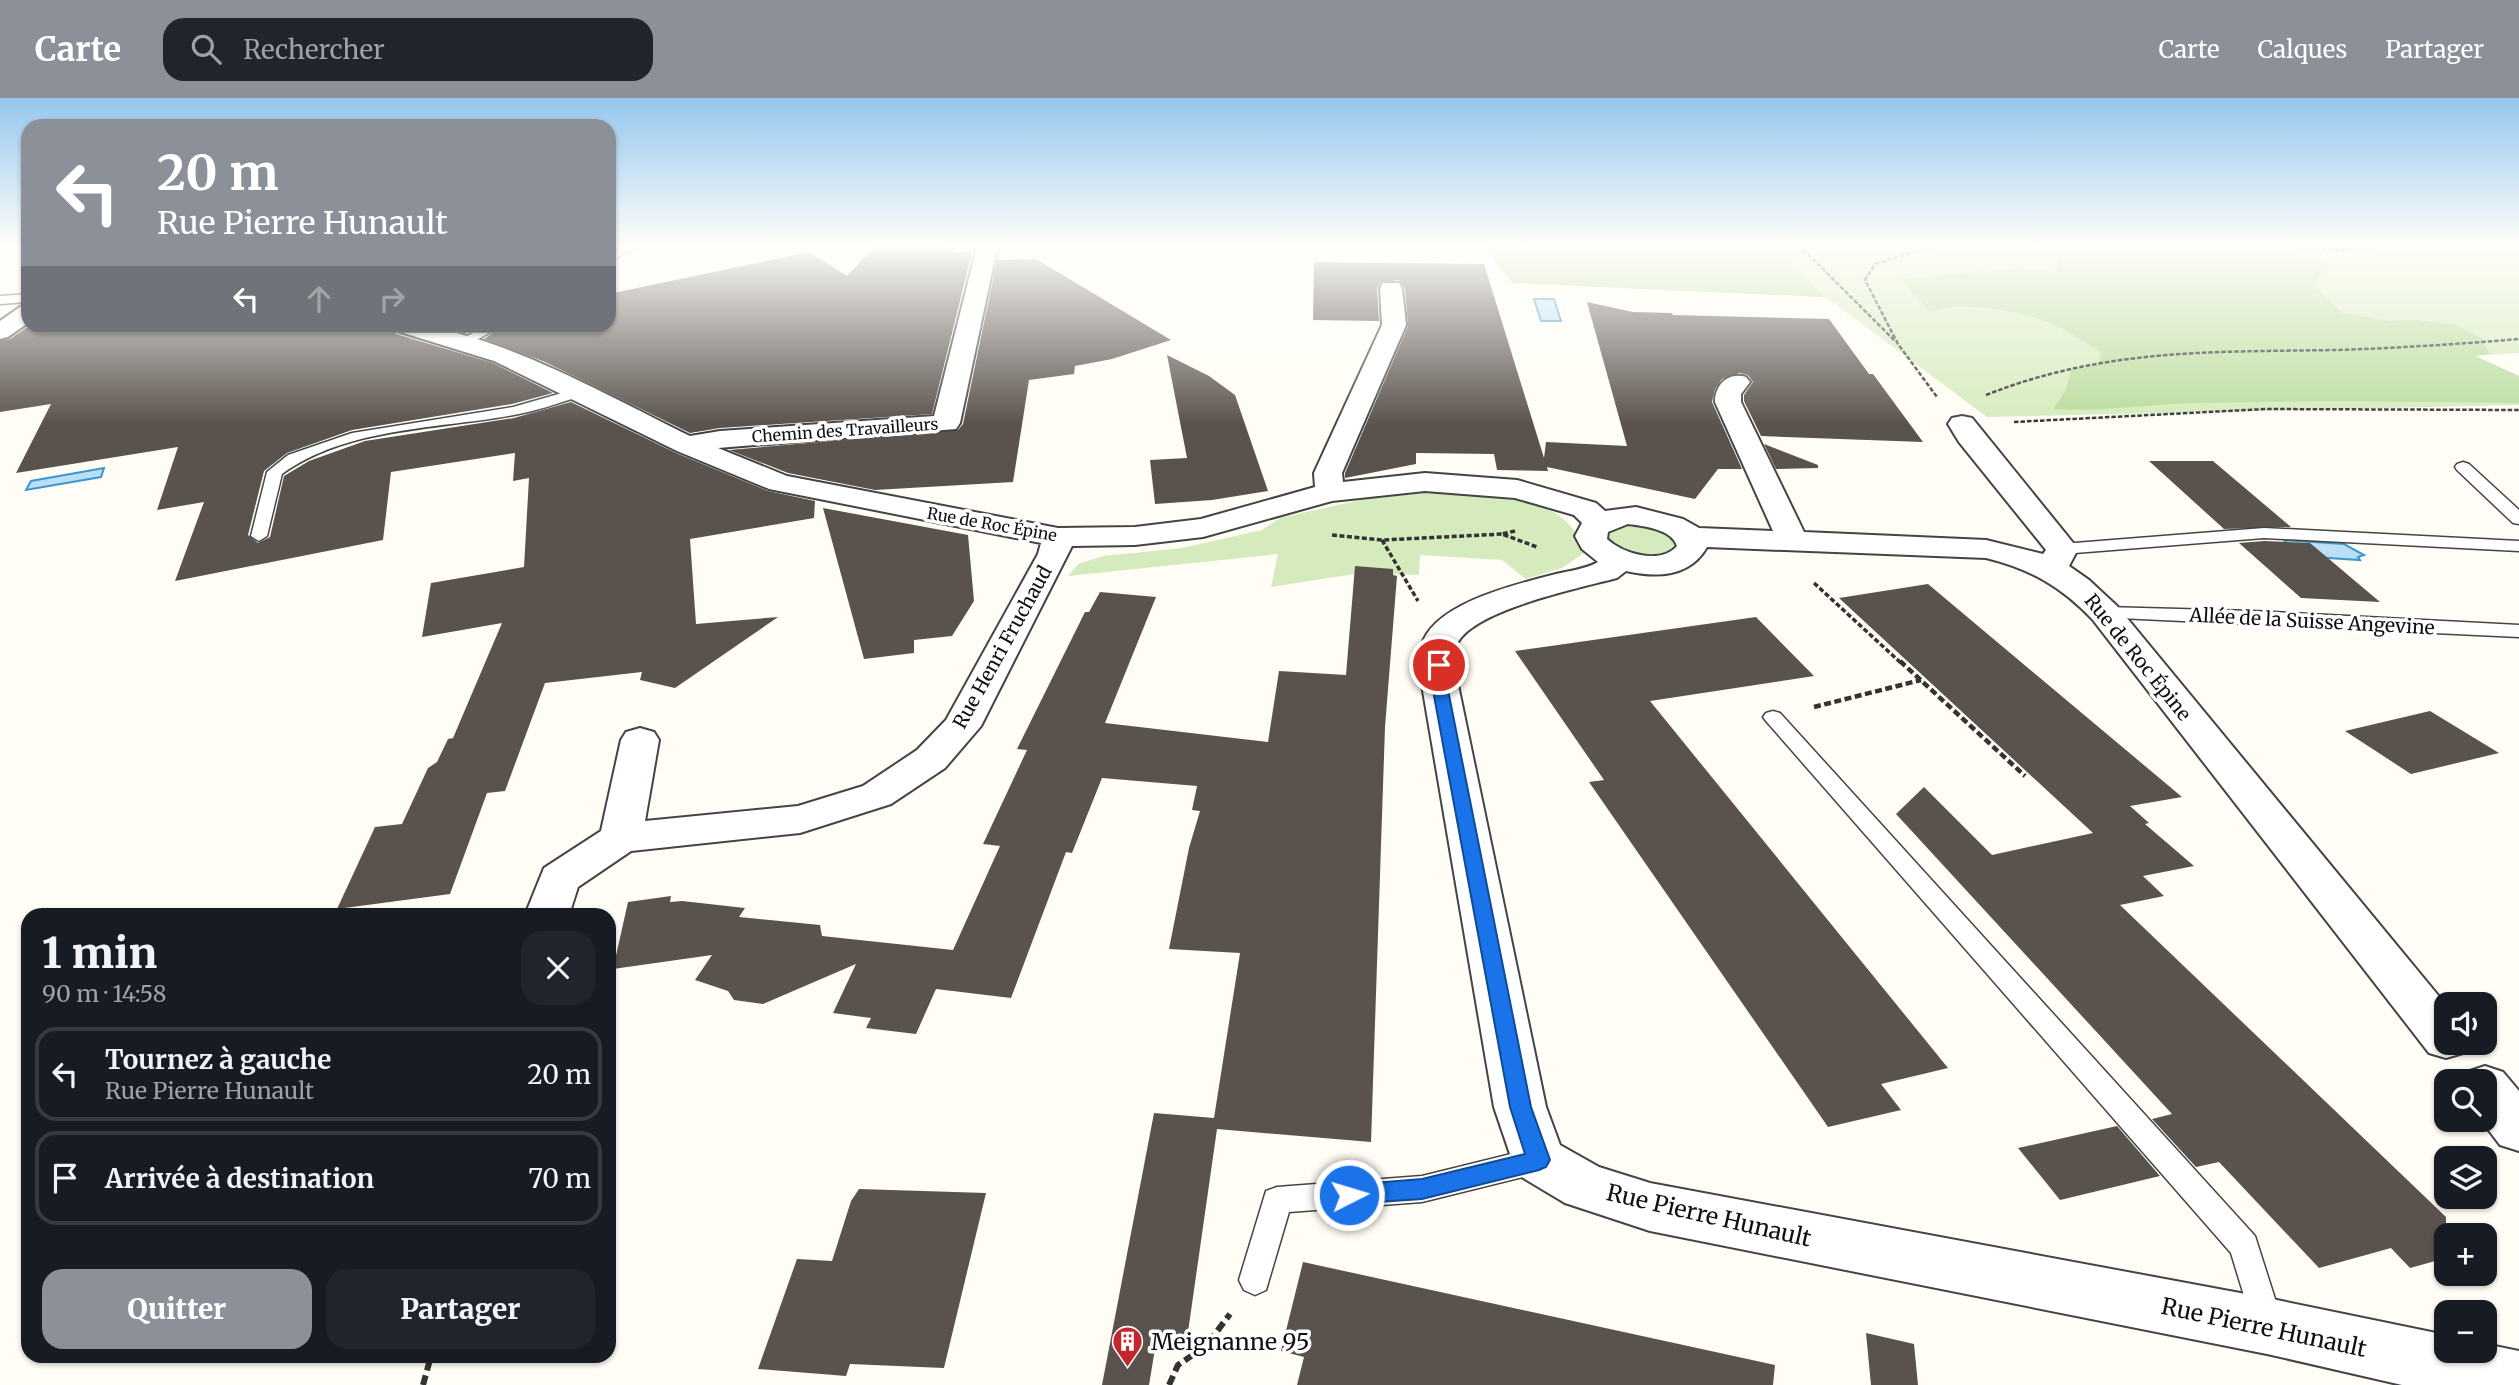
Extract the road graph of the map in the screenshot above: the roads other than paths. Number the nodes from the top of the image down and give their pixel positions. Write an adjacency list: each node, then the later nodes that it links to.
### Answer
1 (973, 305): 11 (street, Chemin des Travailleurs)
2 (1392, 305): 13 (street)
3 (21, 317): 4 (street)
4 (0, 332)
5 (430, 333): 7 (street, Rue de Roc Épine)
6 (481, 333): 7 (lane)
7 (463, 342): 9 (street, Rue de Roc Épine)
8 (1737, 382): 20 (street)
9 (576, 393): 11 (street, Rue de Roc Épine); 15 (lane)
10 (1962, 424): 21 (street)
11 (687, 445): 16 (street, Rue de Roc Épine)
12 (2463, 467): 14 (lane)
13 (1330, 492): 16 (street, Rue de Roc Épine); 18 (street, Rue de Roc Épine)
14 (2519, 519)
15 (259, 536)
16 (1058, 537): 26 (street, Rue Henri Fruchaud)
17 (1690, 537): 18 (street); 18 (street); 20 (street, Rue de Roc Épine)
18 (1609, 541): 31 (street)
19 (2519, 546): 21 (lane)
20 (1800, 558): 21 (street, Rue de Roc Épine)
21 (2057, 558): 22 (street, Rue de Roc Épine)
22 (2105, 613): 23 (lane, Allée de la Suisse Angevine); 28 (street, Rue de Roc Épine)
23 (2519, 631)
24 (1773, 717): 33 (lane)
25 (640, 740): 26 (street)
26 (621, 838): 27 (street, Rue Henri Fruchaud)
27 (549, 908)
28 (2434, 1024)
29 (2460, 1055): 30 (street, Rue de Roc Épine)
30 (2501, 1103)
31 (1539, 1160): 32 (lane); 33 (street, Rue Pierre Hunault)
32 (1255, 1280)
33 (2267, 1326): 34 (street, Rue Pierre Hunault)
34 (2519, 1381)

